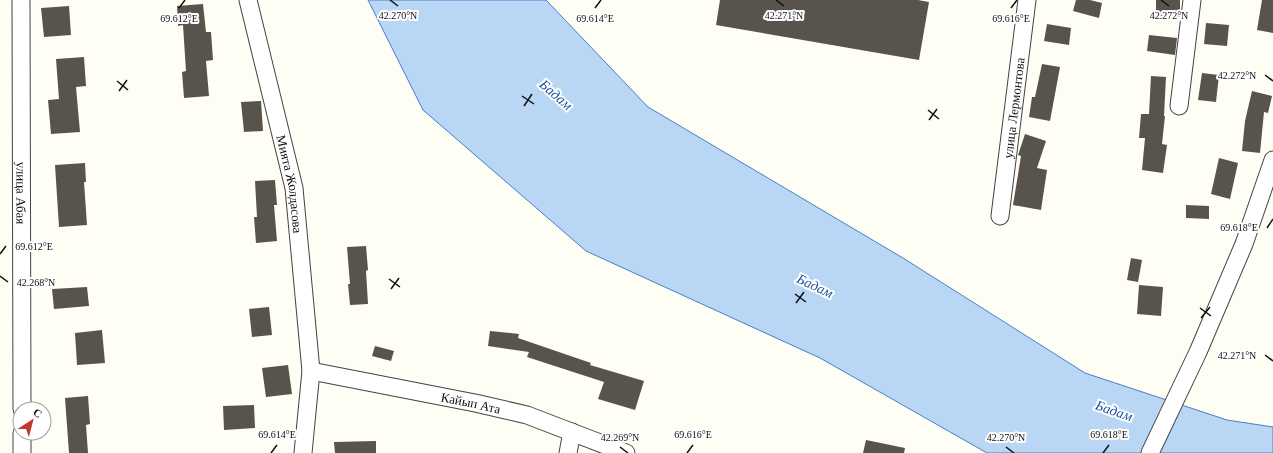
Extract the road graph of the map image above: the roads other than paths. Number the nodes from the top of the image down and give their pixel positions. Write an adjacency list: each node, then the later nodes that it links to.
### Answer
1 (21, 0): 9 (street, улица Абая)
2 (248, 0): 8 (street, Мията Жолдасова)
3 (1027, 0): 7 (street, улица Лермонтова)
4 (1192, 0): 5 (street)
5 (1178, 106)
6 (1273, 160): 16 (street)
7 (1000, 216)
8 (311, 371): 10 (street, Кайып Ата); 13 (street, Мията Жолдасова)
9 (22, 401)
10 (572, 432): 14 (street); 15 (street, Кайып Ата)
11 (22, 441): 12 (street)
12 (22, 453)
13 (303, 453)
14 (568, 453)
15 (626, 453)
16 (1150, 453)

